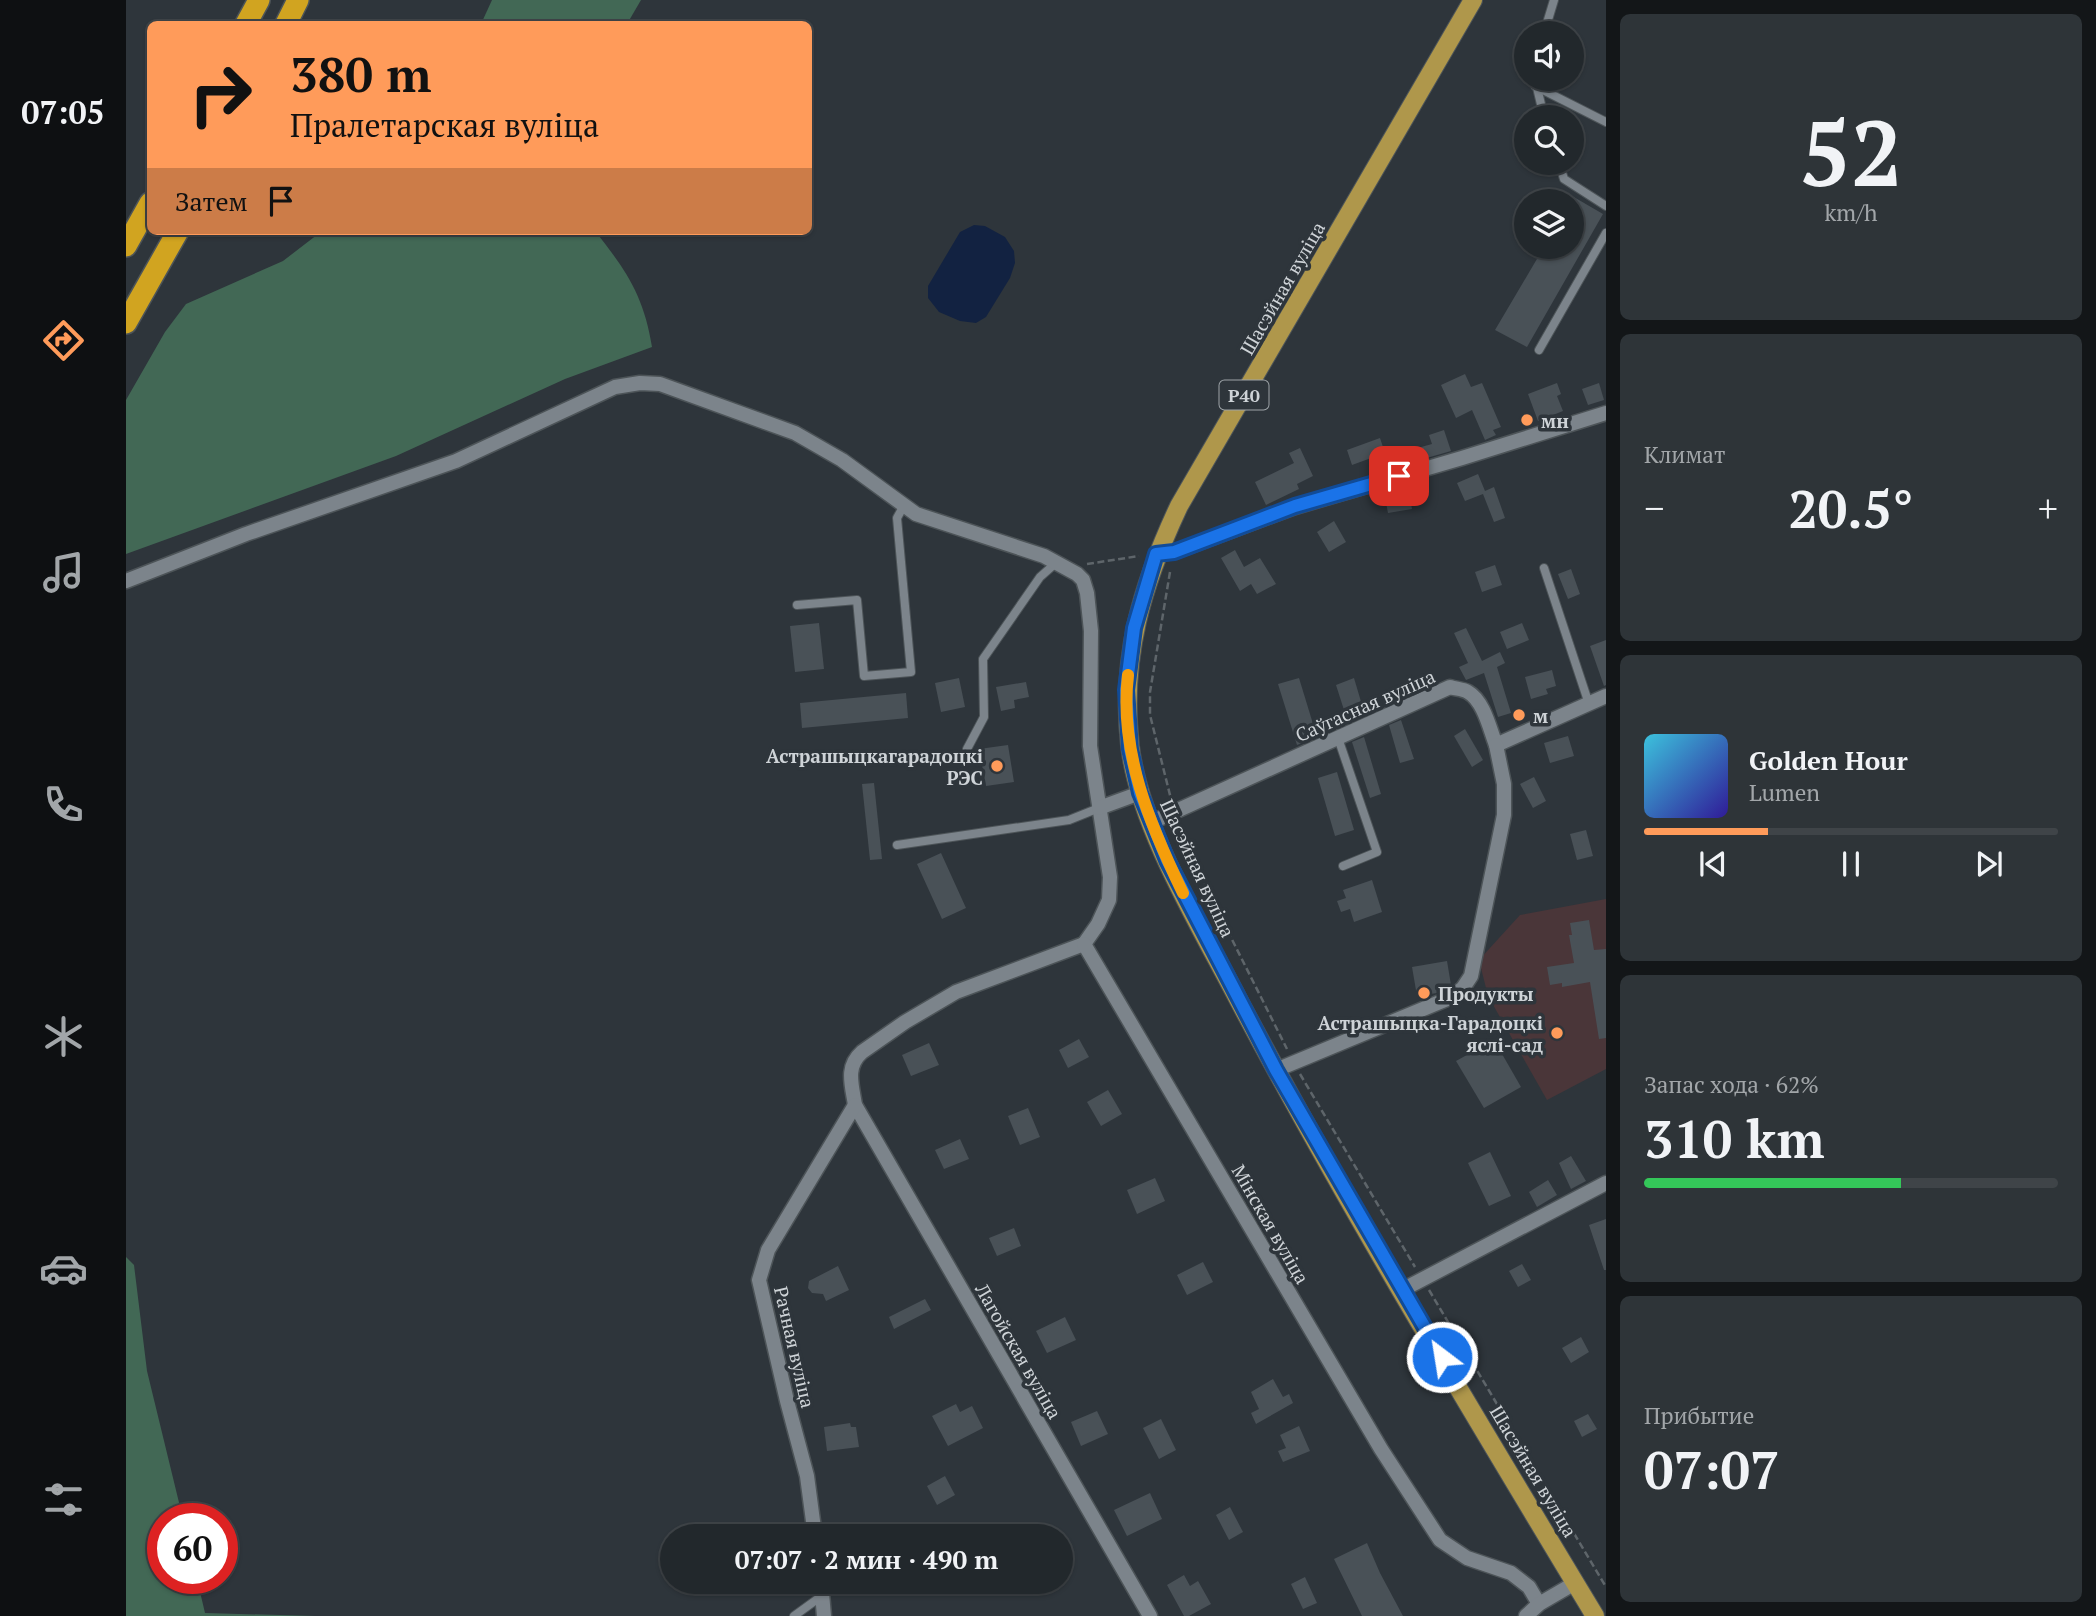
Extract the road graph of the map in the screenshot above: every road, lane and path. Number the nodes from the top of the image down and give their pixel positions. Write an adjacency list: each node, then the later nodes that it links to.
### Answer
1 (259, 0): 5 (highway)
2 (298, 0): 6 (highway)
3 (1473, 0): 20 (main road, Шасэйная вуліца / Р40)
4 (1554, 0): 7 (lane)
5 (248, 21)
6 (288, 21)
7 (1548, 21)
8 (1551, 91): 9 (lane)
9 (1606, 122)
10 (1563, 175): 11 (lane)
11 (1606, 205)
12 (147, 208): 15 (highway)
13 (1606, 233): 17 (lane)
14 (176, 235): 16 (highway)
15 (126, 246)
16 (126, 323)
17 (1539, 350)
18 (1606, 413): 20 (street)
19 (903, 507): 21 (street); 23 (street); 24 (lane)
20 (1165, 553): 21 (path); 30 (main road, Шасэйная вуліца / Р40); 32 (path)
21 (1063, 565): 29 (lane); 31 (street)
22 (1544, 568): 26 (lane)
23 (126, 581)
24 (797, 605)
25 (1606, 696): 26 (street)
26 (1589, 704): 28 (street)
27 (1338, 738): 28 (street, Саўгасная вуліца); 32 (street, Саўгасная вуліца); 35 (lane)
28 (1496, 745): 37 (street, Саўгасная вуліца)
29 (967, 749)
30 (1140, 793): 31 (street); 33 (main road, Шасэйная вуліца / Р40)
31 (1099, 808): 34 (lane); 36 (street)
32 (1174, 812): 33 (street, Саўгасная вуліца); 37 (path)
33 (1152, 822): 38 (main road, Шасэйная вуліца / Р40)
34 (897, 845)
35 (1343, 866)
36 (1084, 944): 39 (street); 48 (street, Мінская вуліца)
37 (1294, 1062): 38 (street, Саўгасная вуліца); 41 (path)
38 (1276, 1070): 42 (main road, Шасэйная вуліца / Р40)
39 (855, 1105): 43 (street, Рачная вуліца); 51 (street, Лагойская вуліца)
40 (1606, 1183): 41 (street)
41 (1421, 1278): 42 (street); 45 (path)
42 (1402, 1290): 44 (main road, Шасэйная вуліца / Р40)
43 (813, 1524)
44 (1575, 1583): 48 (street); 53 (main road, Шасэйная вуліца / Р40)
45 (1606, 1587)
46 (817, 1594): 49 (lane)
47 (822, 1594): 50 (street)
48 (1539, 1604): 52 (street)
49 (794, 1616)
50 (824, 1616)
51 (1150, 1616)
52 (1526, 1616)
53 (1595, 1616)

